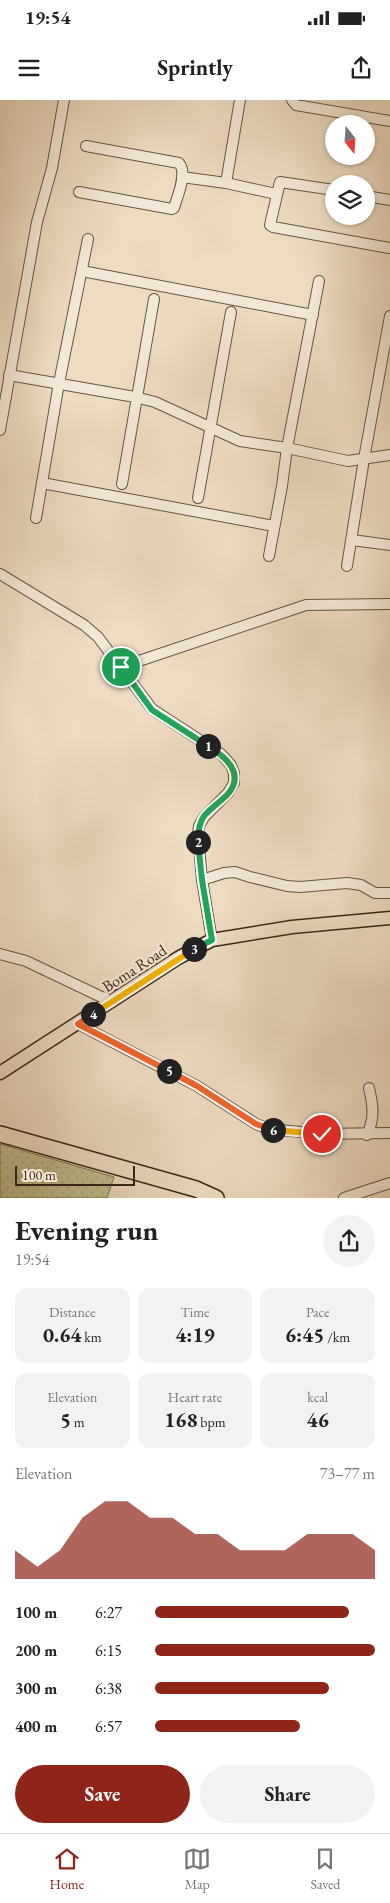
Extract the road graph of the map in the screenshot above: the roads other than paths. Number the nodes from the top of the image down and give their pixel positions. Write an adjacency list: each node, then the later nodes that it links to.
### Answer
1 (64, 100): 22 (street)
2 (240, 100): 7 (street)
3 (292, 100): 4 (street)
4 (390, 121)
5 (86, 146): 6 (street)
6 (182, 177): 7 (street); 9 (street)
7 (226, 183): 10 (street)
8 (325, 189): 10 (street)
9 (79, 192)
10 (276, 194): 14 (street)
11 (375, 198): 12 (street)
12 (390, 200)
13 (88, 239): 15 (street)
14 (389, 248)
15 (82, 271): 19 (street); 23 (street)
16 (319, 281): 19 (street)
17 (154, 298): 24 (street)
18 (231, 312): 25 (street)
19 (312, 315): 27 (street)
20 (390, 316): 21 (street)
21 (389, 329): 29 (street)
22 (10, 373): 23 (street); 26 (street)
23 (59, 383): 24 (street); 30 (street)
24 (135, 396): 25 (street); 31 (street)
25 (211, 428): 27 (street); 32 (street)
26 (0, 430)
27 (287, 448): 29 (street); 34 (street)
28 (390, 455): 29 (street)
29 (364, 459): 35 (street)
30 (42, 483): 33 (street); 34 (street)
31 (122, 484)
32 (198, 498)
33 (36, 518)
34 (274, 526): 37 (street)
35 (352, 540): 36 (street); 38 (street)
36 (390, 545)
37 (269, 556)
38 (347, 566)
39 (0, 574): 41 (street)
40 (390, 604): 41 (street)
41 (121, 667): 42 (street)
42 (202, 880): 43 (street); 45 (street)
43 (390, 893)
44 (390, 918): 45 (main road, Boma Road)
45 (212, 940): 47 (main road, Boma Road)
46 (0, 954): 47 (street)
47 (112, 1002): 48 (main road, Boma Road)
48 (78, 1024): 49 (main road, Boma Road); 53 (street)
49 (0, 1073)
50 (369, 1088): 53 (street)
51 (390, 1133): 53 (street)
52 (0, 1134): 55 (highway)
53 (367, 1135)
54 (390, 1183): 56 (street)
55 (216, 1198)
56 (344, 1198)

